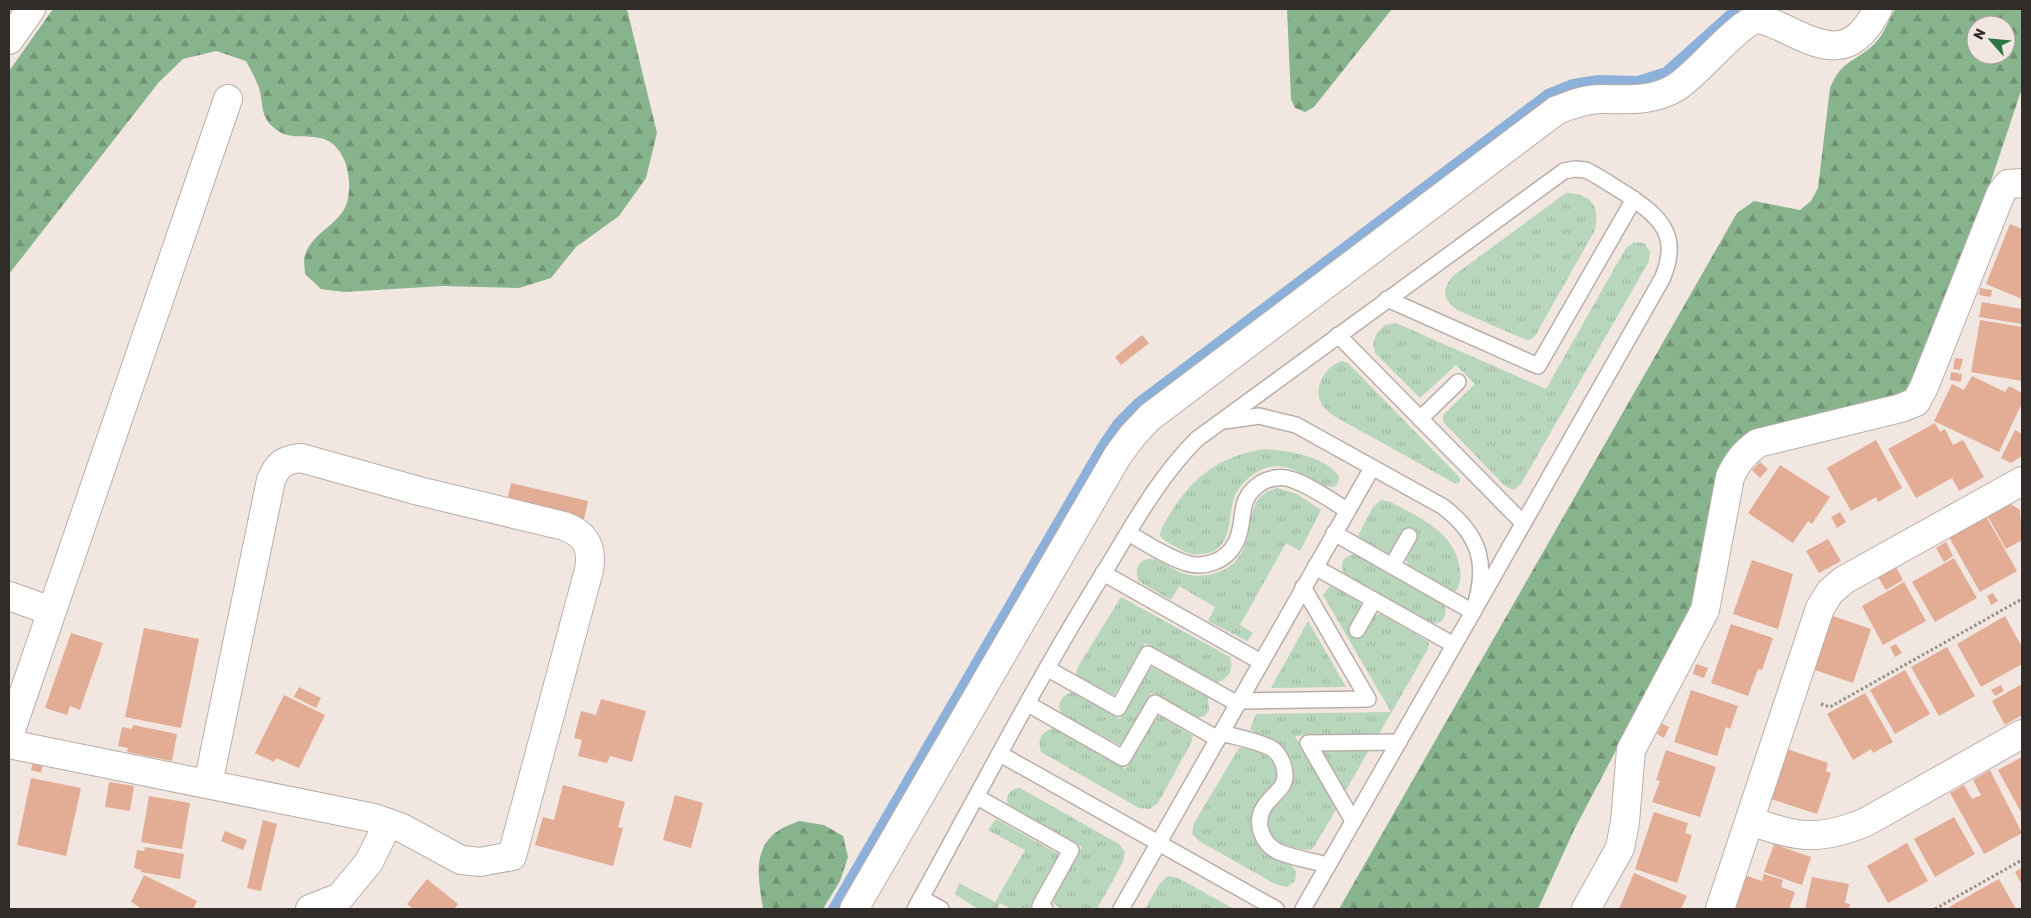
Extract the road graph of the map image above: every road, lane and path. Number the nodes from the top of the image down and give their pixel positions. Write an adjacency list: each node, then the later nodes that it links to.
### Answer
1 (31, 9): 3 (street)
2 (1878, 9): 51 (street)
3 (9, 40)
4 (228, 99): 26 (street)
5 (2022, 183): 57 (street)
6 (1634, 199): 7 (lane); 7 (lane); 15 (lane)
7 (1387, 299): 8 (lane)
8 (1338, 335): 10 (lane); 11 (lane)
9 (1458, 382): 10 (lane)
10 (1420, 419): 15 (lane)
11 (1220, 422): 12 (lane); 16 (lane)
12 (1372, 468): 14 (lane); 27 (lane)
13 (2022, 481): 32 (street)
14 (1347, 510): 16 (lane); 17 (lane)
15 (1523, 523): 27 (lane)
16 (1128, 533): 21 (lane)
17 (1334, 533): 19 (lane); 20 (lane)
18 (1409, 536): 19 (lane)
19 (1392, 566): 27 (lane)
20 (1315, 567): 22 (lane); 25 (lane)
21 (1103, 573): 30 (lane); 31 (lane)
22 (1303, 588): 30 (lane); 33 (lane)
23 (9, 596): 26 (street)
24 (2022, 599): 32 (path)
25 (1374, 600): 28 (lane); 29 (lane)
26 (51, 611): 36 (street)
27 (1473, 612): 29 (lane)
28 (1356, 630)
29 (1454, 645): 38 (lane)
30 (1261, 662): 33 (lane)
31 (1048, 669): 33 (lane); 34 (lane)
32 (1792, 694): 44 (street)
33 (1238, 703): 37 (lane)
34 (1028, 704): 37 (lane); 40 (lane)
35 (2022, 734): 44 (street)
36 (9, 736)
37 (1219, 736): 46 (lane); 48 (lane)
38 (1399, 742): 43 (lane); 43 (lane)
39 (9, 744): 41 (street)
40 (1000, 754): 42 (lane); 46 (lane)
41 (208, 784): 45 (street); 45 (street)
42 (976, 797): 49 (lane); 53 (lane)
43 (1353, 821): 48 (lane)
44 (1750, 821): 58 (street)
45 (388, 823): 50 (street)
46 (1159, 843): 54 (lane); 55 (lane)
47 (2022, 860): 59 (path)
48 (1328, 865): 56 (lane)
49 (918, 904): 52 (lane)
50 (310, 909)
51 (854, 909)
52 (941, 909)
53 (1045, 909)
54 (1121, 909)
55 (1276, 909)
56 (1303, 909)
57 (1586, 909)
58 (1720, 909)
59 (1934, 909)

